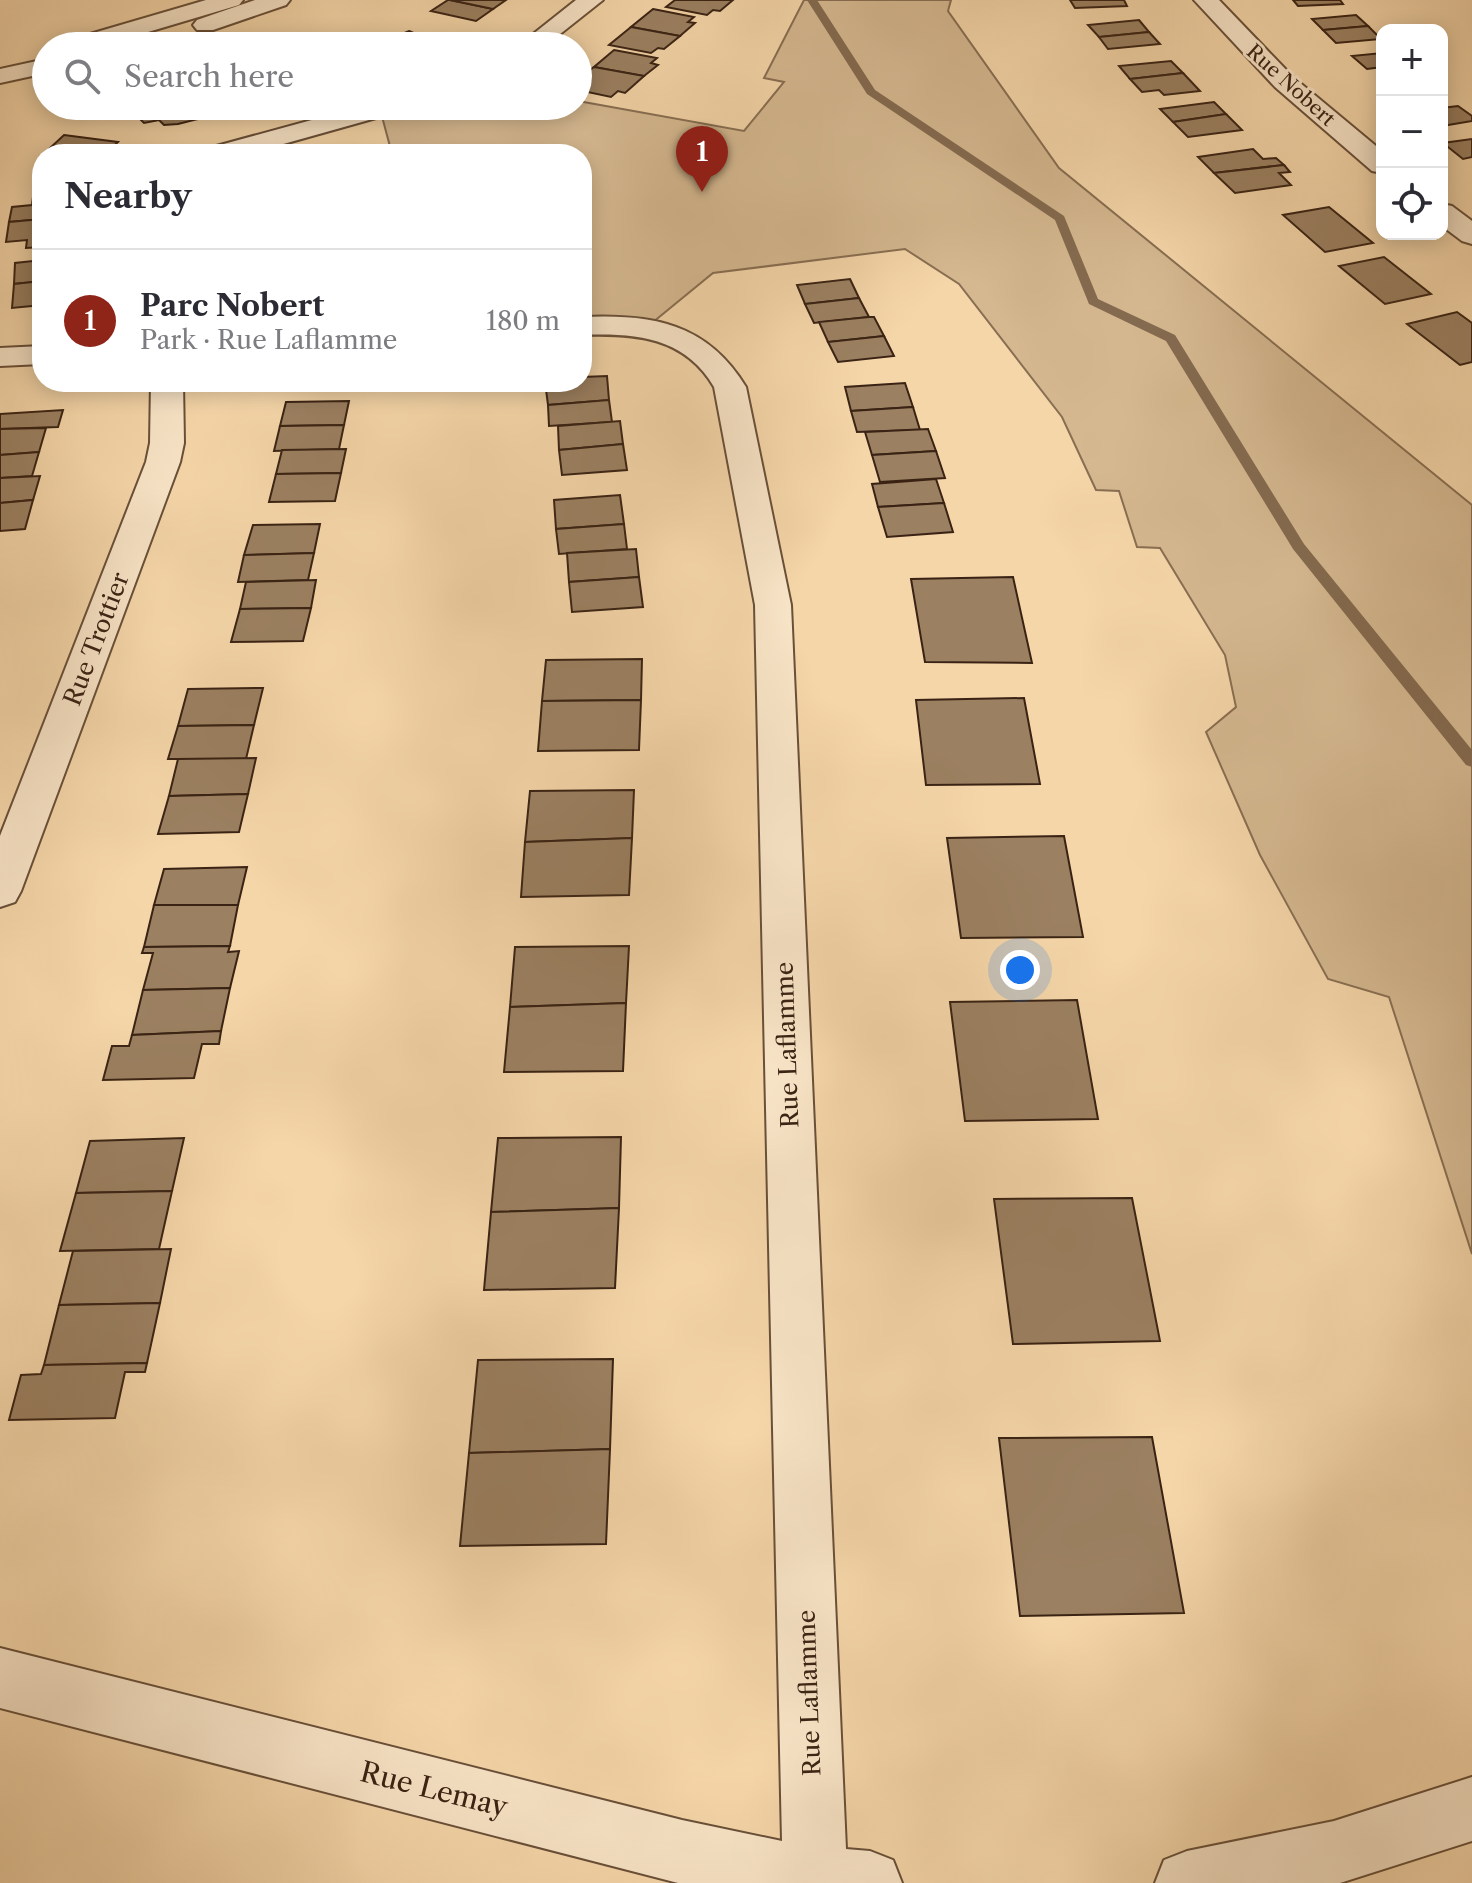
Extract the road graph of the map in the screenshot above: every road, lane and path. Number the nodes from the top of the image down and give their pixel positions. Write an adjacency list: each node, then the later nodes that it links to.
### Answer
1 (231, 0): 5 (street)
2 (278, 0): 6 (street)
3 (591, 0): 7 (street)
4 (1206, 0): 14 (street, Rue Nobert)
5 (122, 32)
6 (175, 32)
7 (549, 32)
8 (32, 56): 9 (street)
9 (0, 62)
10 (32, 69): 11 (street)
11 (0, 76)
12 (341, 120): 13 (street)
13 (254, 144)
14 (1376, 160)
15 (1448, 217): 16 (street)
16 (1472, 235)
17 (592, 325): 24 (street, Rue Laflamme)
18 (32, 355): 19 (street)
19 (0, 357)
20 (167, 392): 21 (street, Rue Trottier)
21 (0, 891)
22 (0, 1678): 24 (street, Rue Lemay)
23 (1472, 1809): 25 (street)
24 (843, 1882)
25 (1187, 1883)

